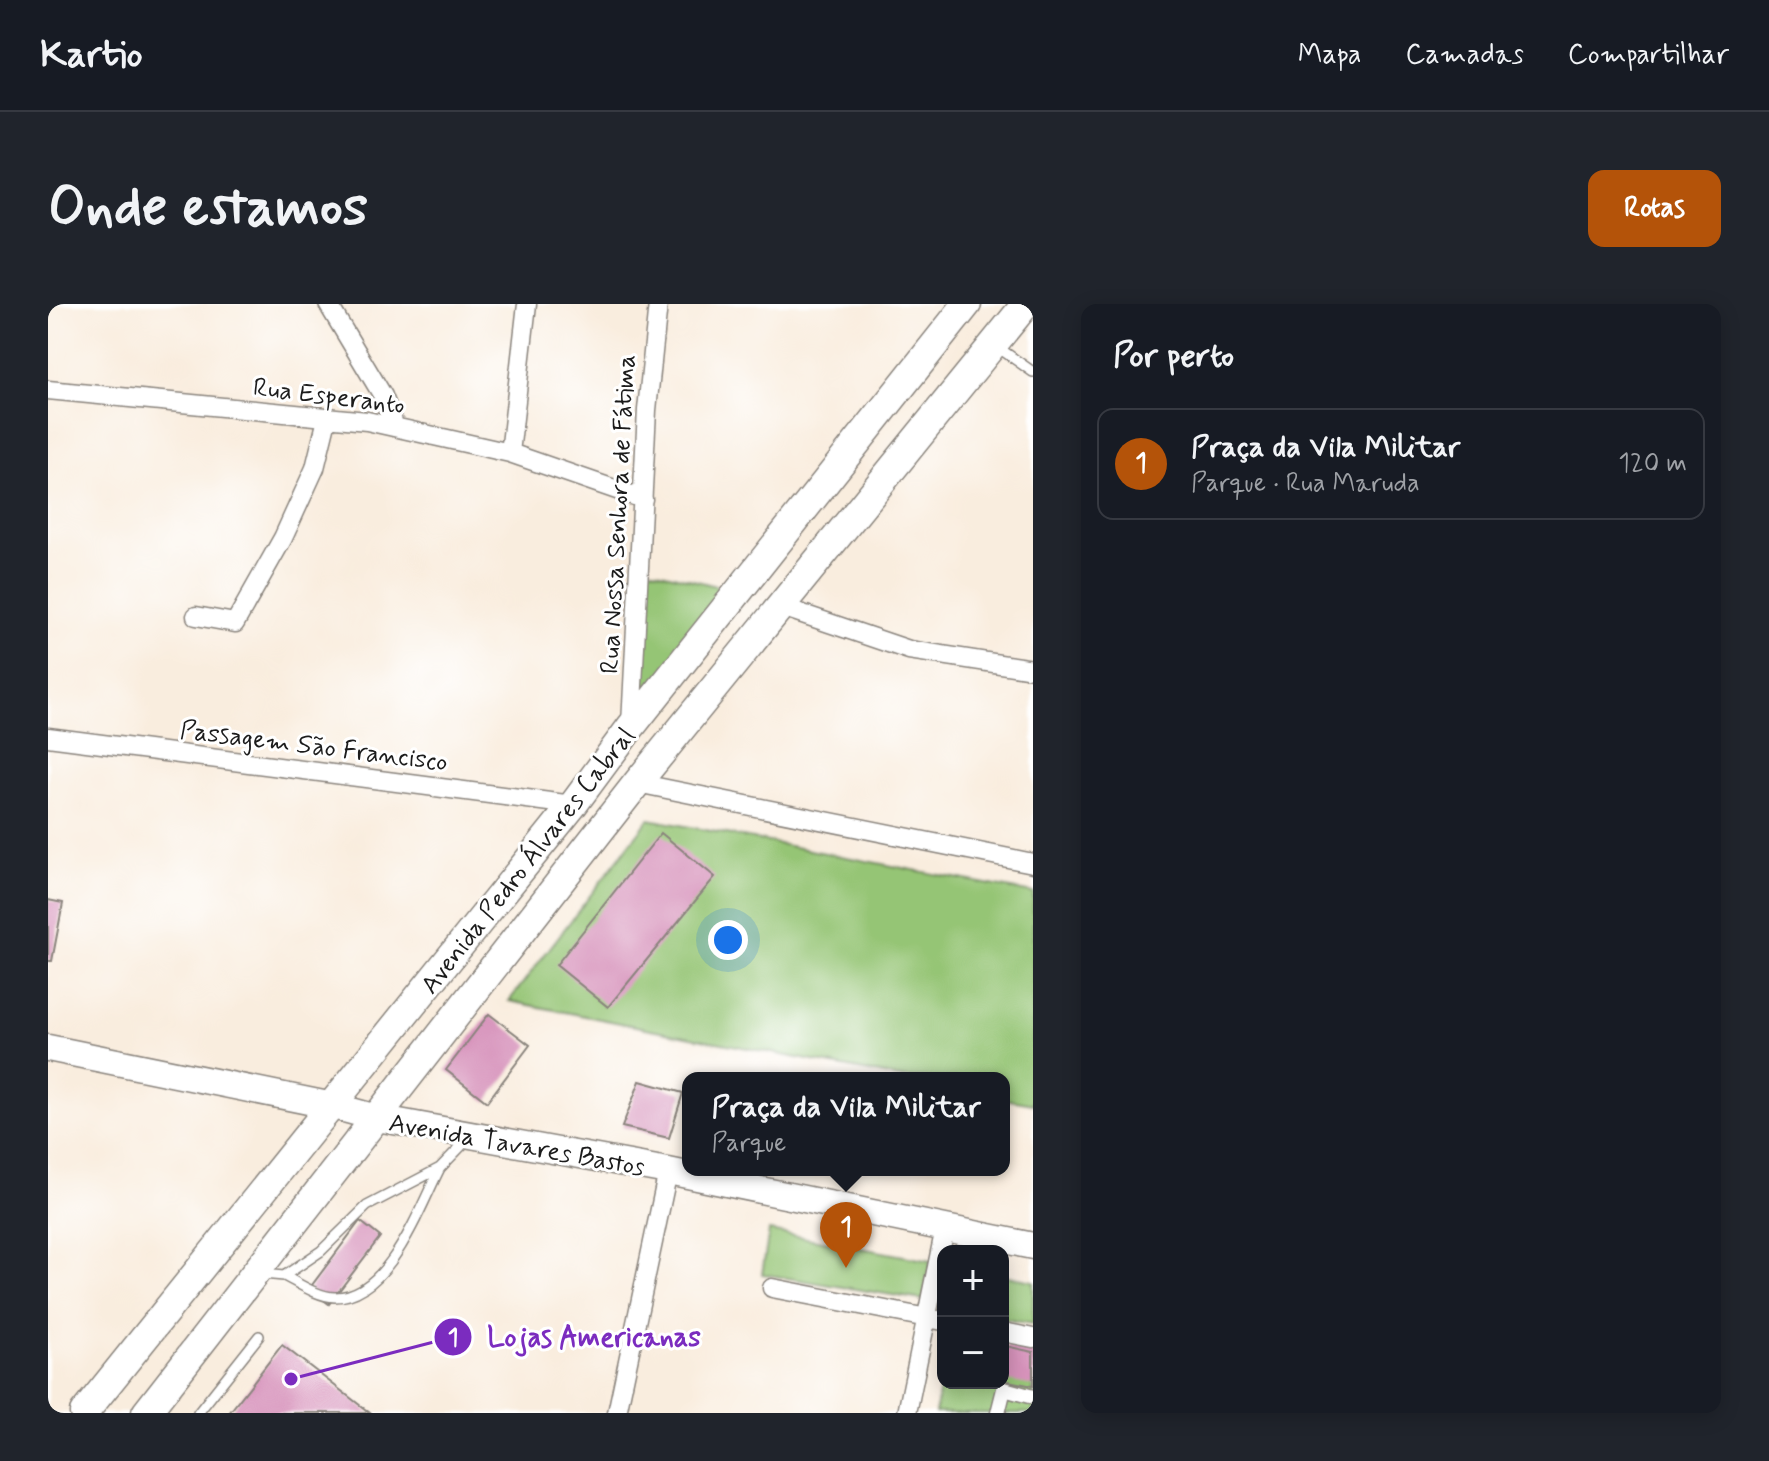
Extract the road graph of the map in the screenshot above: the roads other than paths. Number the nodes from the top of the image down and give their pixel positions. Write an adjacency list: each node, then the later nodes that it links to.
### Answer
1 (328, 304): 10 (street)
2 (527, 304): 11 (street)
3 (658, 304): 12 (street, Rua Nossa Senhora de Fátima)
4 (967, 304): 16 (main road, Avenida Pedro Álvares Cabral)
5 (1026, 304): 6 (main road, Avenida Pedro Álvares Cabral)
6 (993, 344): 7 (lane); 13 (main road, Avenida Pedro Álvares Cabral)
7 (1033, 372)
8 (48, 390): 9 (street, Rua Esperanto)
9 (327, 419): 10 (street, Rua Esperanto); 14 (street)
10 (395, 427): 11 (street, Rua Esperanto)
11 (510, 453): 12 (street, Rua Esperanto)
12 (643, 499): 16 (street, Rua Nossa Senhora de Fátima)
13 (779, 606): 15 (street); 18 (main road, Avenida Pedro Álvares Cabral)
14 (196, 616)
15 (1033, 669)
16 (630, 728): 19 (main road, Avenida Pedro Álvares Cabral)
17 (48, 737): 19 (street, Passagem São Francisco)
18 (637, 783): 20 (street); 23 (main road, Avenida Pedro Álvares Cabral)
19 (573, 805): 22 (main road, Avenida Pedro Álvares Cabral)
20 (1033, 863)
21 (48, 1048): 22 (main road, Avenida Tavares Bastos)
22 (333, 1106): 23 (main road, Avenida Tavares Bastos); 39 (main road, Avenida Pedro Álvares Cabral)
23 (377, 1118): 24 (main road, Avenida Tavares Bastos); 31 (main road, Avenida Pedro Álvares Cabral)
24 (471, 1135): 25 (lane); 26 (main road, Avenida Tavares Bastos)
25 (440, 1168): 32 (lane); 32 (lane)
26 (668, 1171): 27 (main road, Avenida Tavares Bastos); 42 (street)
27 (682, 1174)
28 (692, 1176): 29 (main road, Avenida Tavares Bastos)
29 (945, 1228): 30 (main road, Avenida Tavares Bastos); 34 (street)
30 (1033, 1246)
31 (255, 1274): 32 (lane); 40 (main road, Avenida Pedro Álvares Cabral)
32 (284, 1276)
33 (772, 1288): 34 (street)
34 (935, 1319): 43 (street)
35 (1009, 1333): 37 (street)
36 (259, 1336): 41 (lane)
37 (1033, 1338)
38 (1033, 1397): 44 (street)
39 (84, 1413)
40 (146, 1413)
41 (198, 1413)
42 (617, 1413)
43 (907, 1413)
44 (998, 1413)

